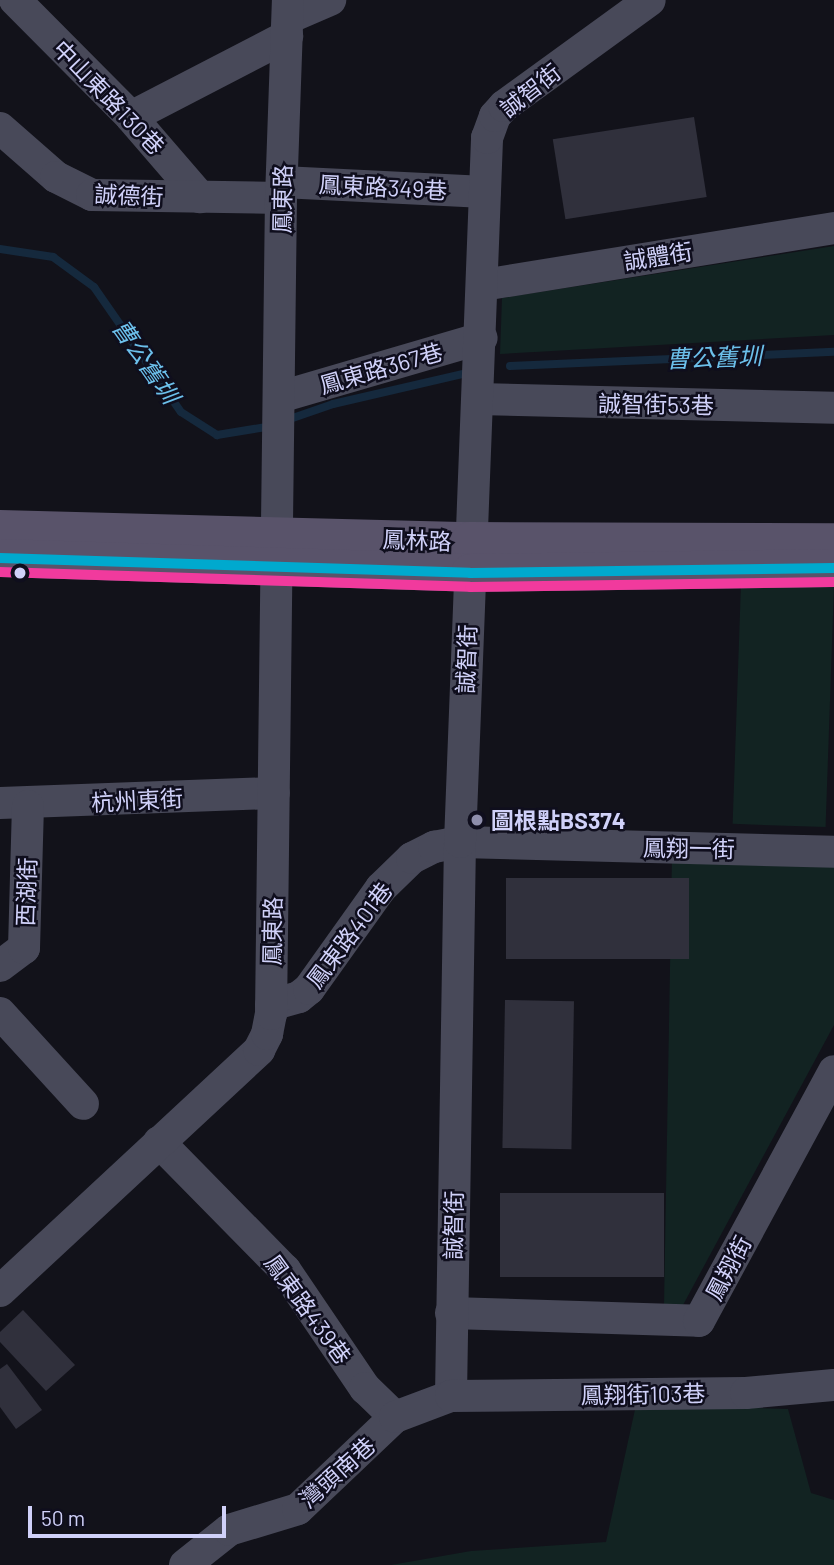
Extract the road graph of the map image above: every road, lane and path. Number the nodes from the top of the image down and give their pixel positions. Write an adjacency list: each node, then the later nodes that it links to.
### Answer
1 (15, 0): 5 (street, 中山東路130巷)
2 (330, 0): 4 (street)
3 (650, 0): 8 (street, 誠智街)
4 (287, 18): 5 (street); 7 (street, 鳳東路)
5 (131, 117): 9 (street, 中山東路130巷)
6 (0, 128): 9 (street, 誠德街)
7 (281, 190): 8 (street, 鳳東路349巷); 9 (street, 誠德街); 13 (street, 鳳東路)
8 (485, 192): 11 (street, 誠智街)
9 (200, 197)
10 (834, 228): 11 (street, 誠體街)
11 (483, 285): 12 (street, 誠智街)
12 (482, 338): 13 (street, 鳳東路367巷); 14 (street, 誠智街)
13 (281, 397): 18 (street, 鳳東路)
14 (478, 399): 15 (street, 誠智街53巷); 19 (street, 誠智街)
15 (834, 408)
16 (0, 529): 18 (main road, 鳳林路)
17 (834, 542): 19 (main road, 鳳林路)
18 (279, 551): 19 (main road, 鳳林路); 20 (main road, 鳳林路); 22 (street, 鳳東路)
19 (470, 557): 21 (main road, 鳳林路); 24 (street, 誠智街)
20 (0, 558)
21 (834, 568)
22 (274, 793): 23 (street, 杭州東街); 27 (street, 鳳東路)
23 (14, 805): 26 (street, 西湖街)
24 (460, 842): 25 (street, 鳳翔一街); 27 (street, 鳳東路401巷); 33 (street, 誠智街)
25 (834, 852)
26 (8, 954)
27 (271, 1005): 31 (street, 鳳東路)
28 (0, 1013): 30 (street)
29 (834, 1071): 33 (street, 鳳翔街)
30 (83, 1104)
31 (159, 1142): 32 (street, 鳳東路); 36 (street, 鳳東路439巷)
32 (0, 1291)
33 (451, 1313): 35 (street, 誠智街)
34 (834, 1385): 35 (street, 鳳翔街103巷)
35 (451, 1396): 36 (street, 灣頭南巷)
36 (396, 1417): 37 (street, 灣頭南巷)
37 (185, 1565)

